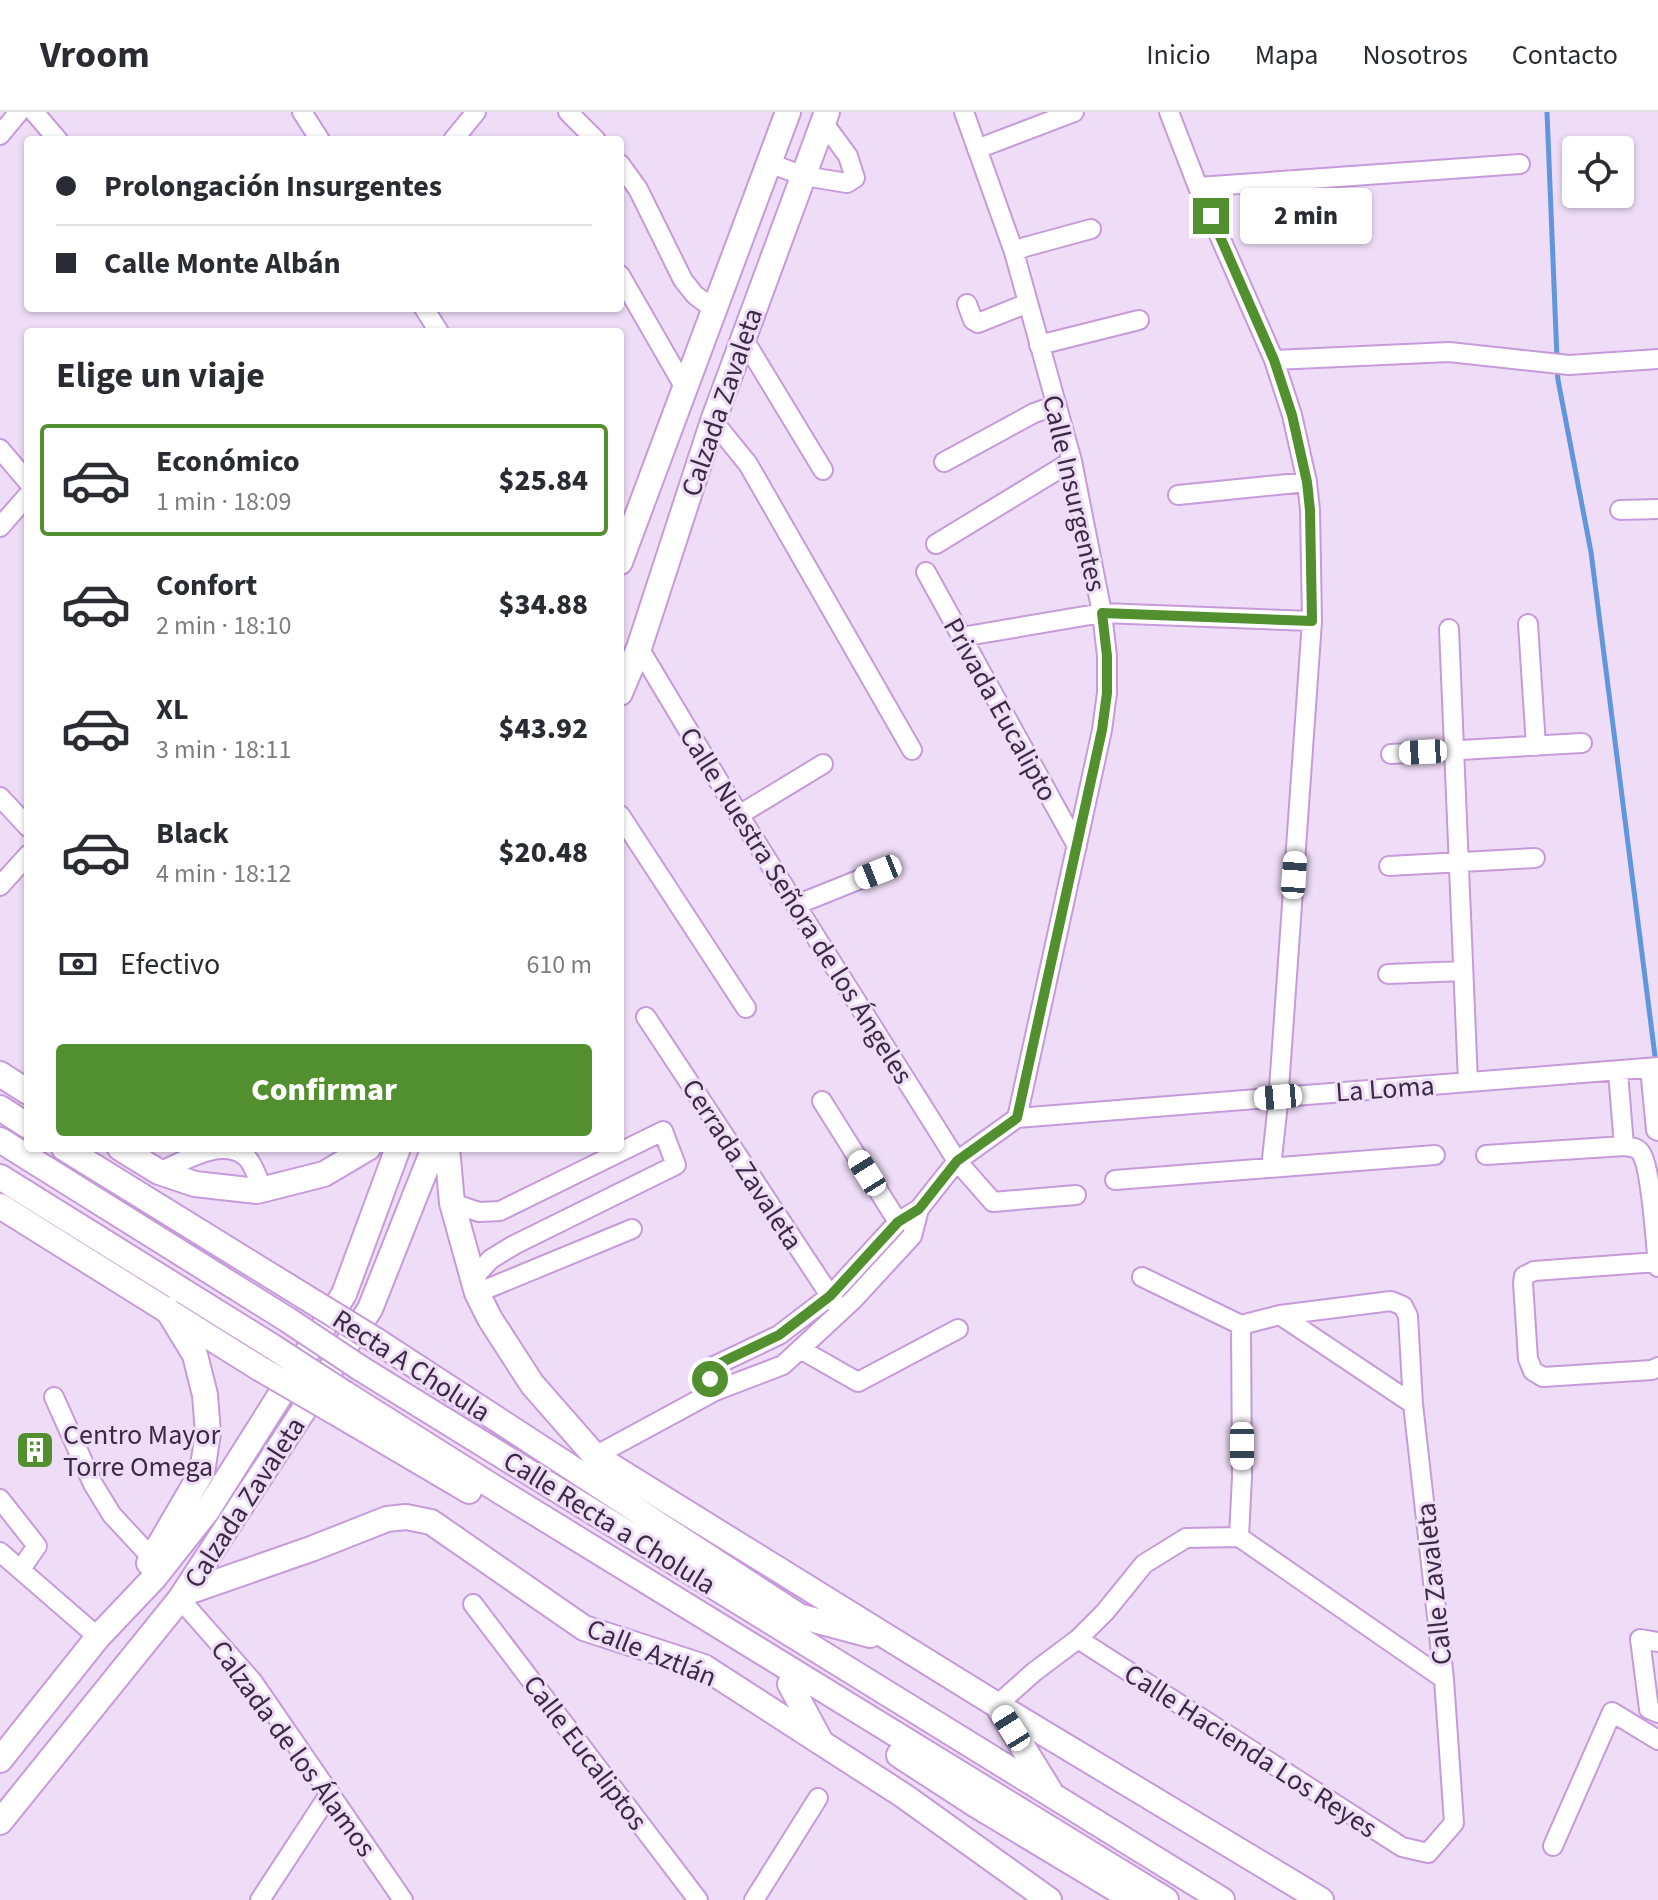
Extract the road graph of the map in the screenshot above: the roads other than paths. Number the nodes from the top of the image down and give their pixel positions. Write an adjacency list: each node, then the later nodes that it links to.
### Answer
1 (19, 112): 11 (street)
2 (34, 112): 12 (street)
3 (302, 112): 13 (street)
4 (476, 112): 14 (street)
5 (568, 112): 15 (street)
6 (788, 112): 17 (main road, Calzada Zavaleta)
7 (964, 112): 16 (street, Calle Insurgentes)
8 (1074, 112): 16 (street)
9 (1169, 112): 21 (street)
10 (825, 117): 20 (main road, Calzada Zavaleta); 20 (street)
11 (0, 135)
12 (55, 136)
13 (317, 136)
14 (456, 136)
15 (592, 136)
16 (977, 149): 23 (street, Calle Insurgentes)
17 (769, 163): 20 (street); 27 (main road, Calzada Zavaleta)
18 (1520, 164): 21 (street)
19 (624, 170): 27 (street)
20 (804, 176): 29 (main road, Calzada Zavaleta)
21 (1198, 187): 34 (street)
22 (1091, 229): 23 (street)
23 (1014, 252): 25 (street, Calle Insurgentes)
24 (624, 282): 31 (street)
25 (1028, 303): 26 (street); 30 (street, Calle Insurgentes)
26 (967, 304)
27 (715, 310): 32 (main road, Calzada Zavaleta)
28 (1139, 320): 30 (street)
29 (743, 338): 37 (main road, Calzada Zavaleta); 41 (street)
30 (1039, 345): 36 (street, Calle Insurgentes)
31 (664, 351): 32 (street); 35 (street)
32 (699, 351): 35 (main road, Calzada Zavaleta)
33 (1658, 359): 34 (street)
34 (1274, 360): 43 (street)
35 (685, 388): 50 (main road, Calzada Zavaleta)
36 (1057, 405): 39 (street, Calle Insurgentes); 40 (street)
37 (713, 421): 57 (main road, Calzada Zavaleta); 61 (street)
38 (0, 449): 42 (street)
39 (1072, 461): 49 (street); 52 (street, Calle Insurgentes)
40 (944, 462)
41 (823, 470)
42 (24, 477)
43 (1307, 482): 44 (street); 53 (street)
44 (1178, 495)
45 (24, 500): 48 (street)
46 (1658, 509): 47 (street)
47 (1620, 510)
48 (0, 527)
49 (936, 544)
50 (624, 551)
51 (926, 572): 56 (street, Privada Eucalipto)
52 (1102, 613): 53 (street); 56 (street); 69 (street, Calle Insurgentes)
53 (1312, 621): 84 (street)
54 (1528, 624): 60 (street)
55 (1449, 629): 62 (street)
56 (961, 637): 69 (street, Privada Eucalipto)
57 (639, 648): 58 (main road, Calzada Zavaleta); 66 (street, Calle Nuestra Señora de los Ángeles)
58 (624, 684)
59 (1582, 743): 60 (street)
60 (1536, 746): 62 (street)
61 (912, 750)
62 (1454, 750): 63 (street); 72 (street)
63 (1391, 754)
64 (823, 764): 66 (street)
65 (0, 797): 68 (street)
66 (739, 815): 76 (street, Calle Nuestra Señora de los Ángeles)
67 (624, 821): 79 (street)
68 (24, 823)
69 (1077, 846): 87 (street, Calle Insurgentes)
70 (1535, 858): 72 (street)
71 (24, 859): 75 (street)
72 (1458, 862): 73 (street); 77 (street)
73 (1389, 866)
74 (878, 872): 76 (street)
75 (0, 886)
76 (796, 905): 102 (street, Calle Nuestra Señora de los Ángeles)
77 (1463, 971): 78 (street); 83 (street)
78 (1388, 974)
79 (746, 1008)
80 (646, 1017): 118 (street, Cerrada Zavaleta)
81 (1654, 1068): 82 (street, La Loma); 89 (street)
82 (1618, 1072): 83 (street, La Loma); 91 (street)
83 (1468, 1082): 84 (street, La Loma)
84 (1278, 1097): 87 (street, La Loma); 103 (street)
85 (822, 1101): 112 (street)
86 (0, 1108): 88 (main road)
87 (1017, 1118): 102 (street)
88 (24, 1123)
89 (1658, 1131)
90 (0, 1140): 150 (main road, Calle Recta a Cholula, bridge)
91 (1624, 1146): 101 (street); 115 (street)
92 (70, 1152): 139 (main road, Recta A Cholula, bridge)
93 (126, 1152): 104 (main road)
94 (208, 1152): 104 (street)
95 (237, 1152): 107 (street)
96 (361, 1152): 107 (main road)
97 (397, 1152): 137 (main road, Calzada Zavaleta)
98 (432, 1152): 135 (main road, Calzada Zavaleta)
99 (447, 1152): 109 (main road)
100 (1435, 1155): 103 (street)
101 (1486, 1155)
102 (957, 1161): 108 (street, Calle Nuestra Señora de los Ángeles); 111 (street)
103 (1271, 1168): 106 (street)
104 (159, 1172): 107 (main road)
105 (0, 1177): 127 (main road, Calle Recta a Cholula, bridge)
106 (1115, 1180)
107 (263, 1190)
108 (1076, 1195)
109 (452, 1203): 113 (street); 117 (main road)
110 (0, 1206): 119 (main road)
111 (919, 1209): 112 (street); 118 (street)
112 (898, 1222): 118 (street)
113 (507, 1228): 113 (street); 117 (street)
114 (632, 1229): 117 (street)
115 (1658, 1264): 124 (street)
116 (1142, 1277): 121 (street)
117 (475, 1286): 129 (main road)
118 (836, 1304): 123 (street); 125 (street)
119 (167, 1309): 127 (main road, bridge); 133 (main road)
120 (1280, 1315): 121 (street); 128 (street); 128 (street, Calle Zavaleta)
121 (1241, 1325): 131 (street)
122 (958, 1329): 123 (street)
123 (800, 1349): 125 (street)
124 (1658, 1367)
125 (715, 1391): 129 (street)
126 (54, 1397): 133 (street)
127 (338, 1402): 142 (main road); 162 (main road, Calle Recta a Cholula)
128 (1413, 1404): 141 (street, Calle Zavaleta)
129 (595, 1456): 139 (main road)
130 (0, 1499): 134 (street)
131 (1239, 1537): 138 (street); 141 (street)
132 (0, 1552): 134 (street)
133 (152, 1558): 137 (main road)
134 (21, 1569): 137 (street)
135 (182, 1596): 146 (main road, Calle Aztlán); 148 (street, Calzada de los Álamos); 153 (main road, Calzada Zavaleta)
136 (473, 1604): 158 (street, Calle Eucaliptos)
137 (100, 1635): 147 (main road, Calzada Zavaleta)
138 (1078, 1639): 143 (street); 155 (street, Calle Hacienda Los Reyes)
139 (896, 1642): 143 (main road)
140 (1658, 1642): 144 (street)
141 (1444, 1679): 155 (street, Calle Zavaleta)
142 (790, 1684): 146 (main road); 152 (main road)
143 (997, 1705): 150 (main road); 164 (main road)
144 (1658, 1713)
145 (1658, 1740): 154 (street)
146 (822, 1743): 149 (main road, Calle Aztlán)
147 (0, 1760)
148 (330, 1793): 156 (street); 157 (street, Calzada de los Álamos)
149 (904, 1796): 152 (main road); 160 (main road, Calle Aztlán)
150 (1054, 1797): 163 (main road, Calle Recta a Cholula)
151 (818, 1798): 159 (street)
152 (976, 1805): 161 (main road)
153 (0, 1822)
154 (1553, 1846)
155 (1428, 1853)
156 (260, 1900)
157 (403, 1900)
158 (698, 1900)
159 (754, 1900)
160 (1049, 1900)
161 (1134, 1900)
162 (1166, 1900)
163 (1222, 1900)
164 (1321, 1900)

